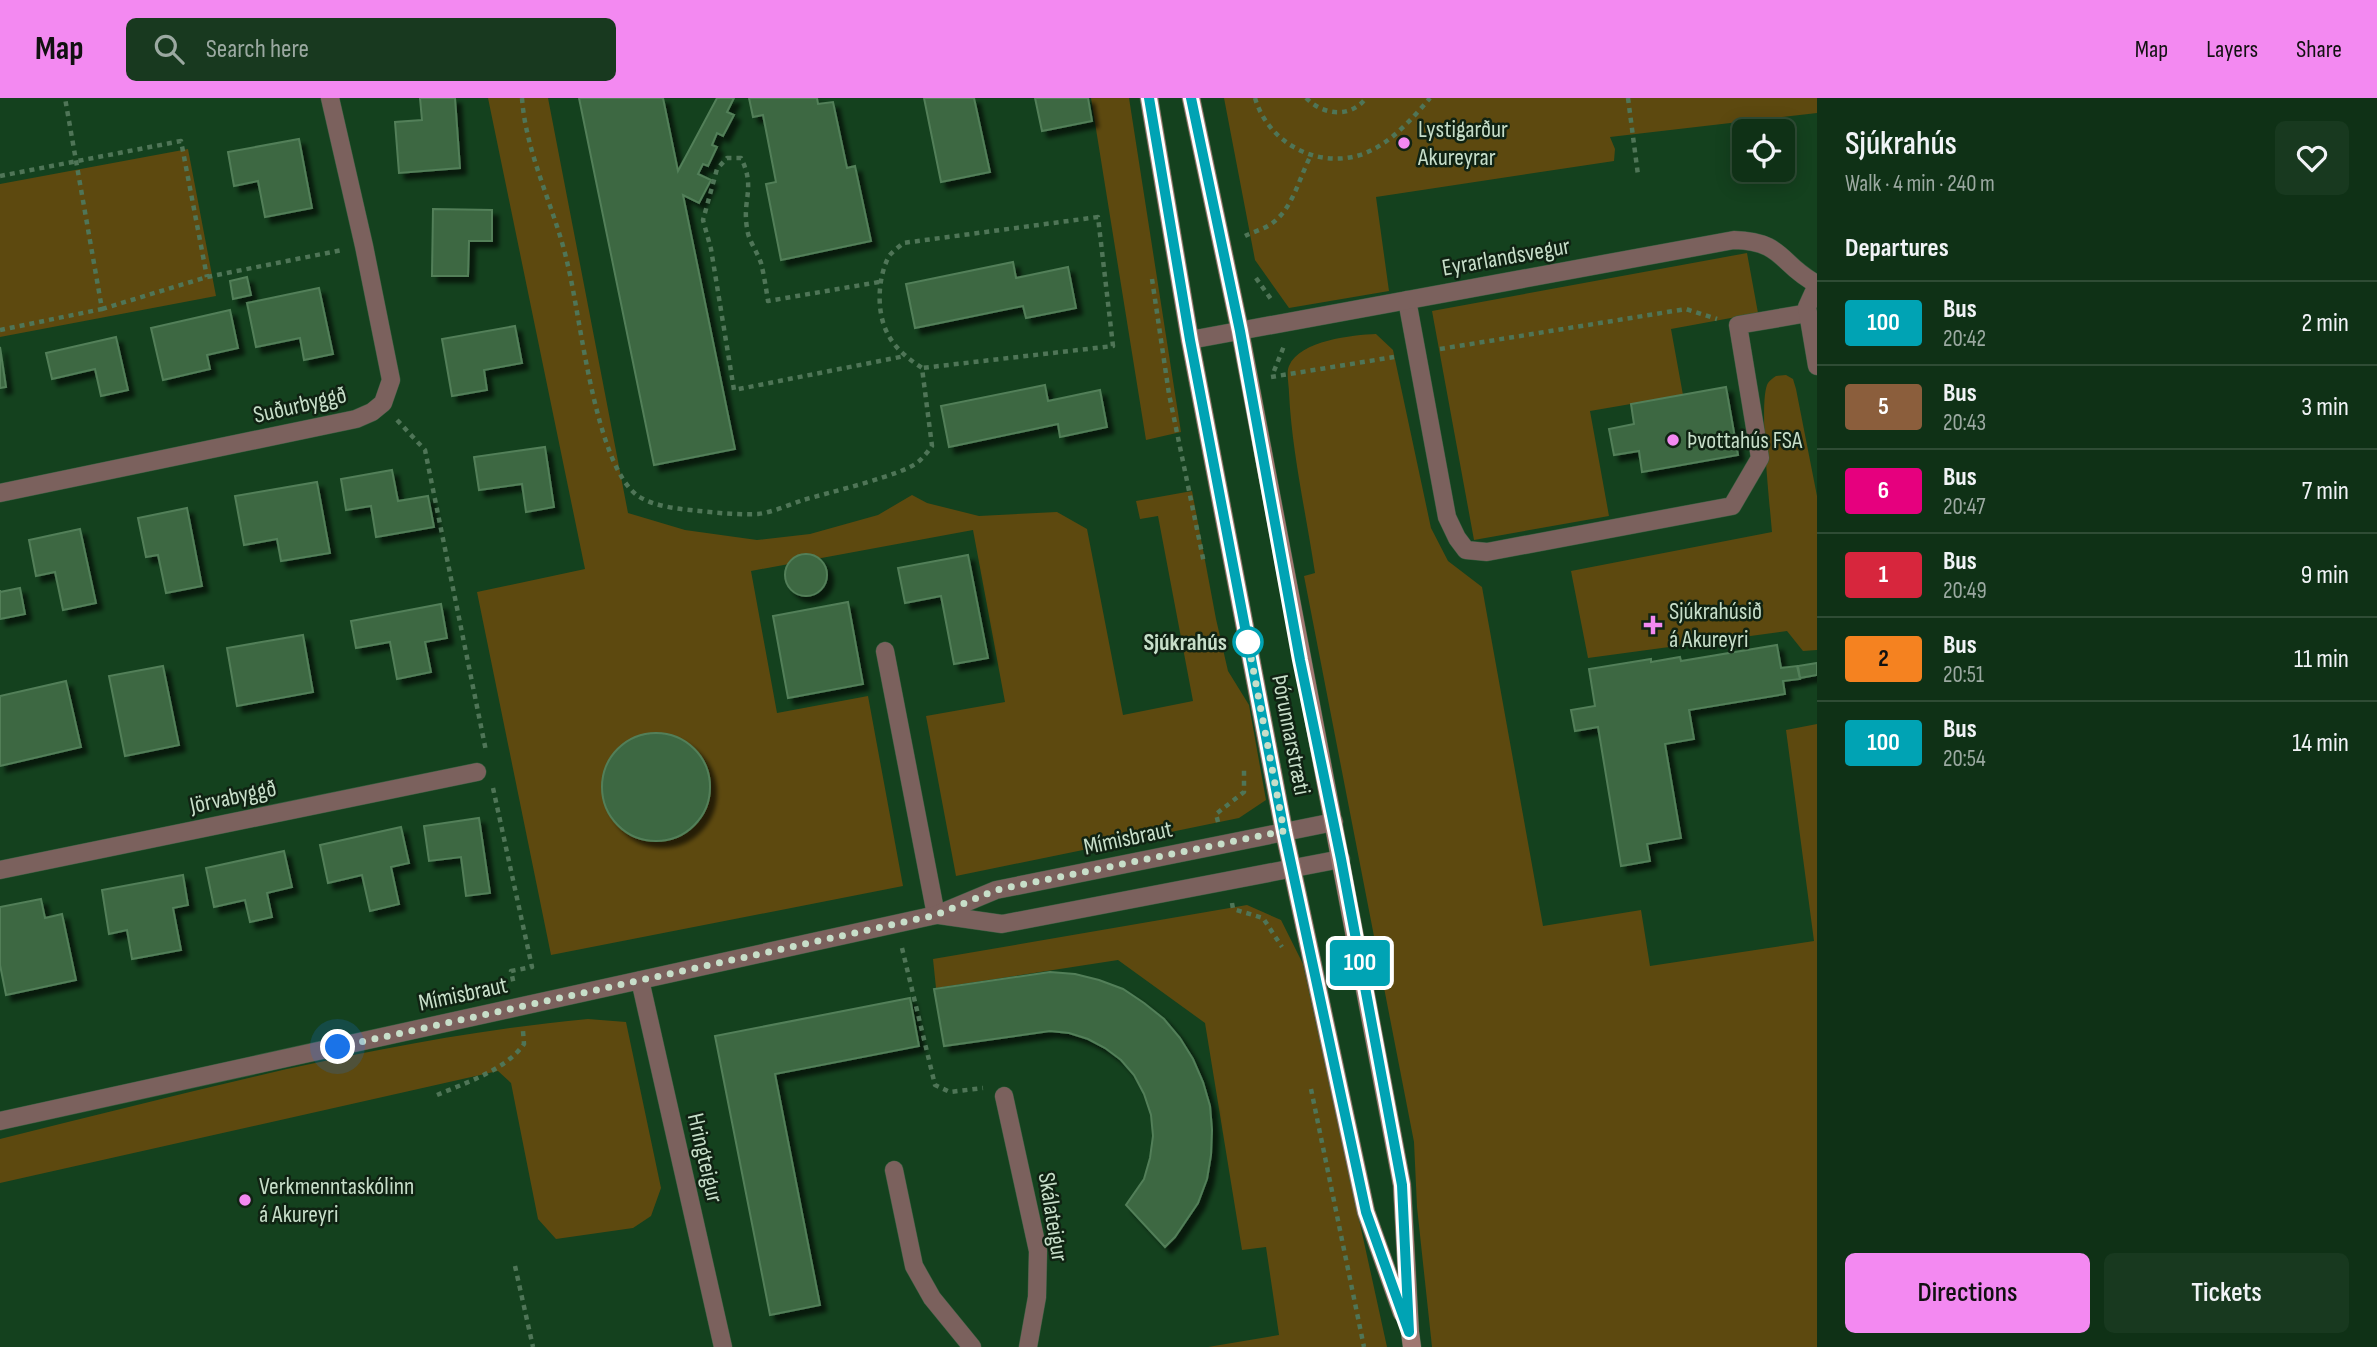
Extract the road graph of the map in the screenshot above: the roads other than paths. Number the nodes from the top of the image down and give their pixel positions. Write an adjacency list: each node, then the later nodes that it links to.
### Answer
1 (330, 98): 10 (street, Suðurbyggð)
2 (1149, 98): 8 (street, Þórunnarstræti)
3 (1191, 98): 7 (street, Þórunnarstræti)
4 (1817, 285): 5 (street, Eyrarlandsvegur); 6 (street)
5 (1407, 300): 6 (street); 7 (street, Eyrarlandsvegur)
6 (1808, 313): 9 (street)
7 (1240, 331): 8 (street, Eyrarlandsvegur); 13 (street, Þórunnarstræti)
8 (1190, 340): 14 (street, Þórunnarstræti)
9 (1817, 366)
10 (0, 493)
11 (885, 651): 18 (street)
12 (483, 771): 17 (street, Jörvabyggð)
13 (1334, 822): 14 (street, Mímisbraut); 15 (street, Þórunnarstræti)
14 (1284, 831): 16 (street, Þórunnarstræti); 18 (street, Mímisbraut)
15 (1341, 859): 16 (street, Mímisbraut); 23 (street, Þórunnarstræti)
16 (1293, 868): 18 (street, Mímisbraut); 23 (street, Þórunnarstræti)
17 (0, 870)
18 (936, 915): 19 (street, Mímisbraut)
19 (640, 980): 21 (street, Mímisbraut); 24 (street, Hringteigur)
20 (1004, 1096): 26 (street, Skálateigur)
21 (0, 1121)
22 (894, 1170): 25 (street)
23 (1411, 1340)
24 (723, 1347)
25 (972, 1347)
26 (1028, 1347)

